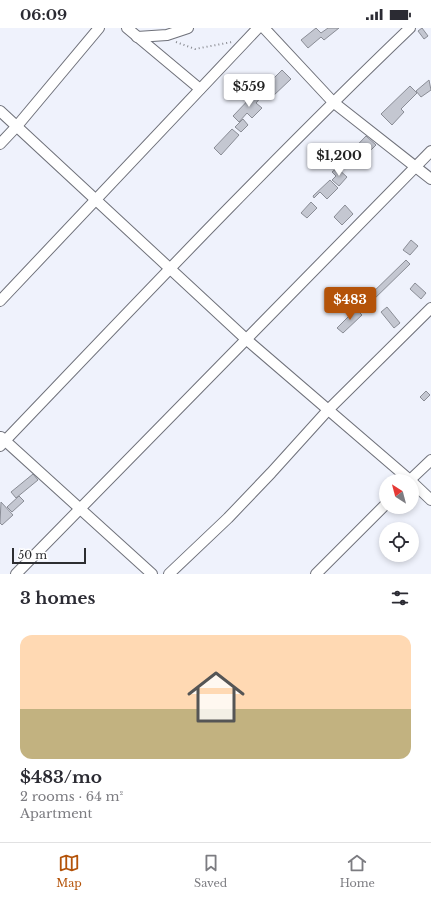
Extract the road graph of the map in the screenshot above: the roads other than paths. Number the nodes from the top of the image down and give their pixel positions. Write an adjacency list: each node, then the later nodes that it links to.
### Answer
1 (99, 28): 11 (street)
2 (127, 28): 7 (street)
3 (188, 28): 7 (street)
4 (258, 28): 8 (street)
5 (264, 28): 9 (street)
6 (410, 28): 9 (street)
7 (137, 37): 8 (street)
8 (200, 89): 16 (street)
9 (334, 102): 14 (street); 17 (street)
10 (0, 111): 11 (street)
11 (17, 126): 12 (street); 16 (street)
12 (0, 144)
13 (431, 151): 14 (street)
14 (416, 166): 15 (street); 20 (street)
15 (431, 179)
16 (94, 200): 17 (street); 18 (street)
17 (170, 268): 20 (street); 22 (street)
18 (0, 301)
19 (431, 308): 21 (street)
20 (247, 340): 21 (street); 28 (street)
21 (328, 410): 24 (street); 32 (street)
22 (1, 441): 28 (street)
23 (431, 460): 25 (street)
24 (403, 474)
25 (418, 474)
26 (419, 489): 27 (street)
27 (431, 500)
28 (82, 509): 30 (street); 31 (street)
29 (379, 511): 33 (street)
30 (16, 574)
31 (152, 574)
32 (169, 574)
33 (316, 574)

